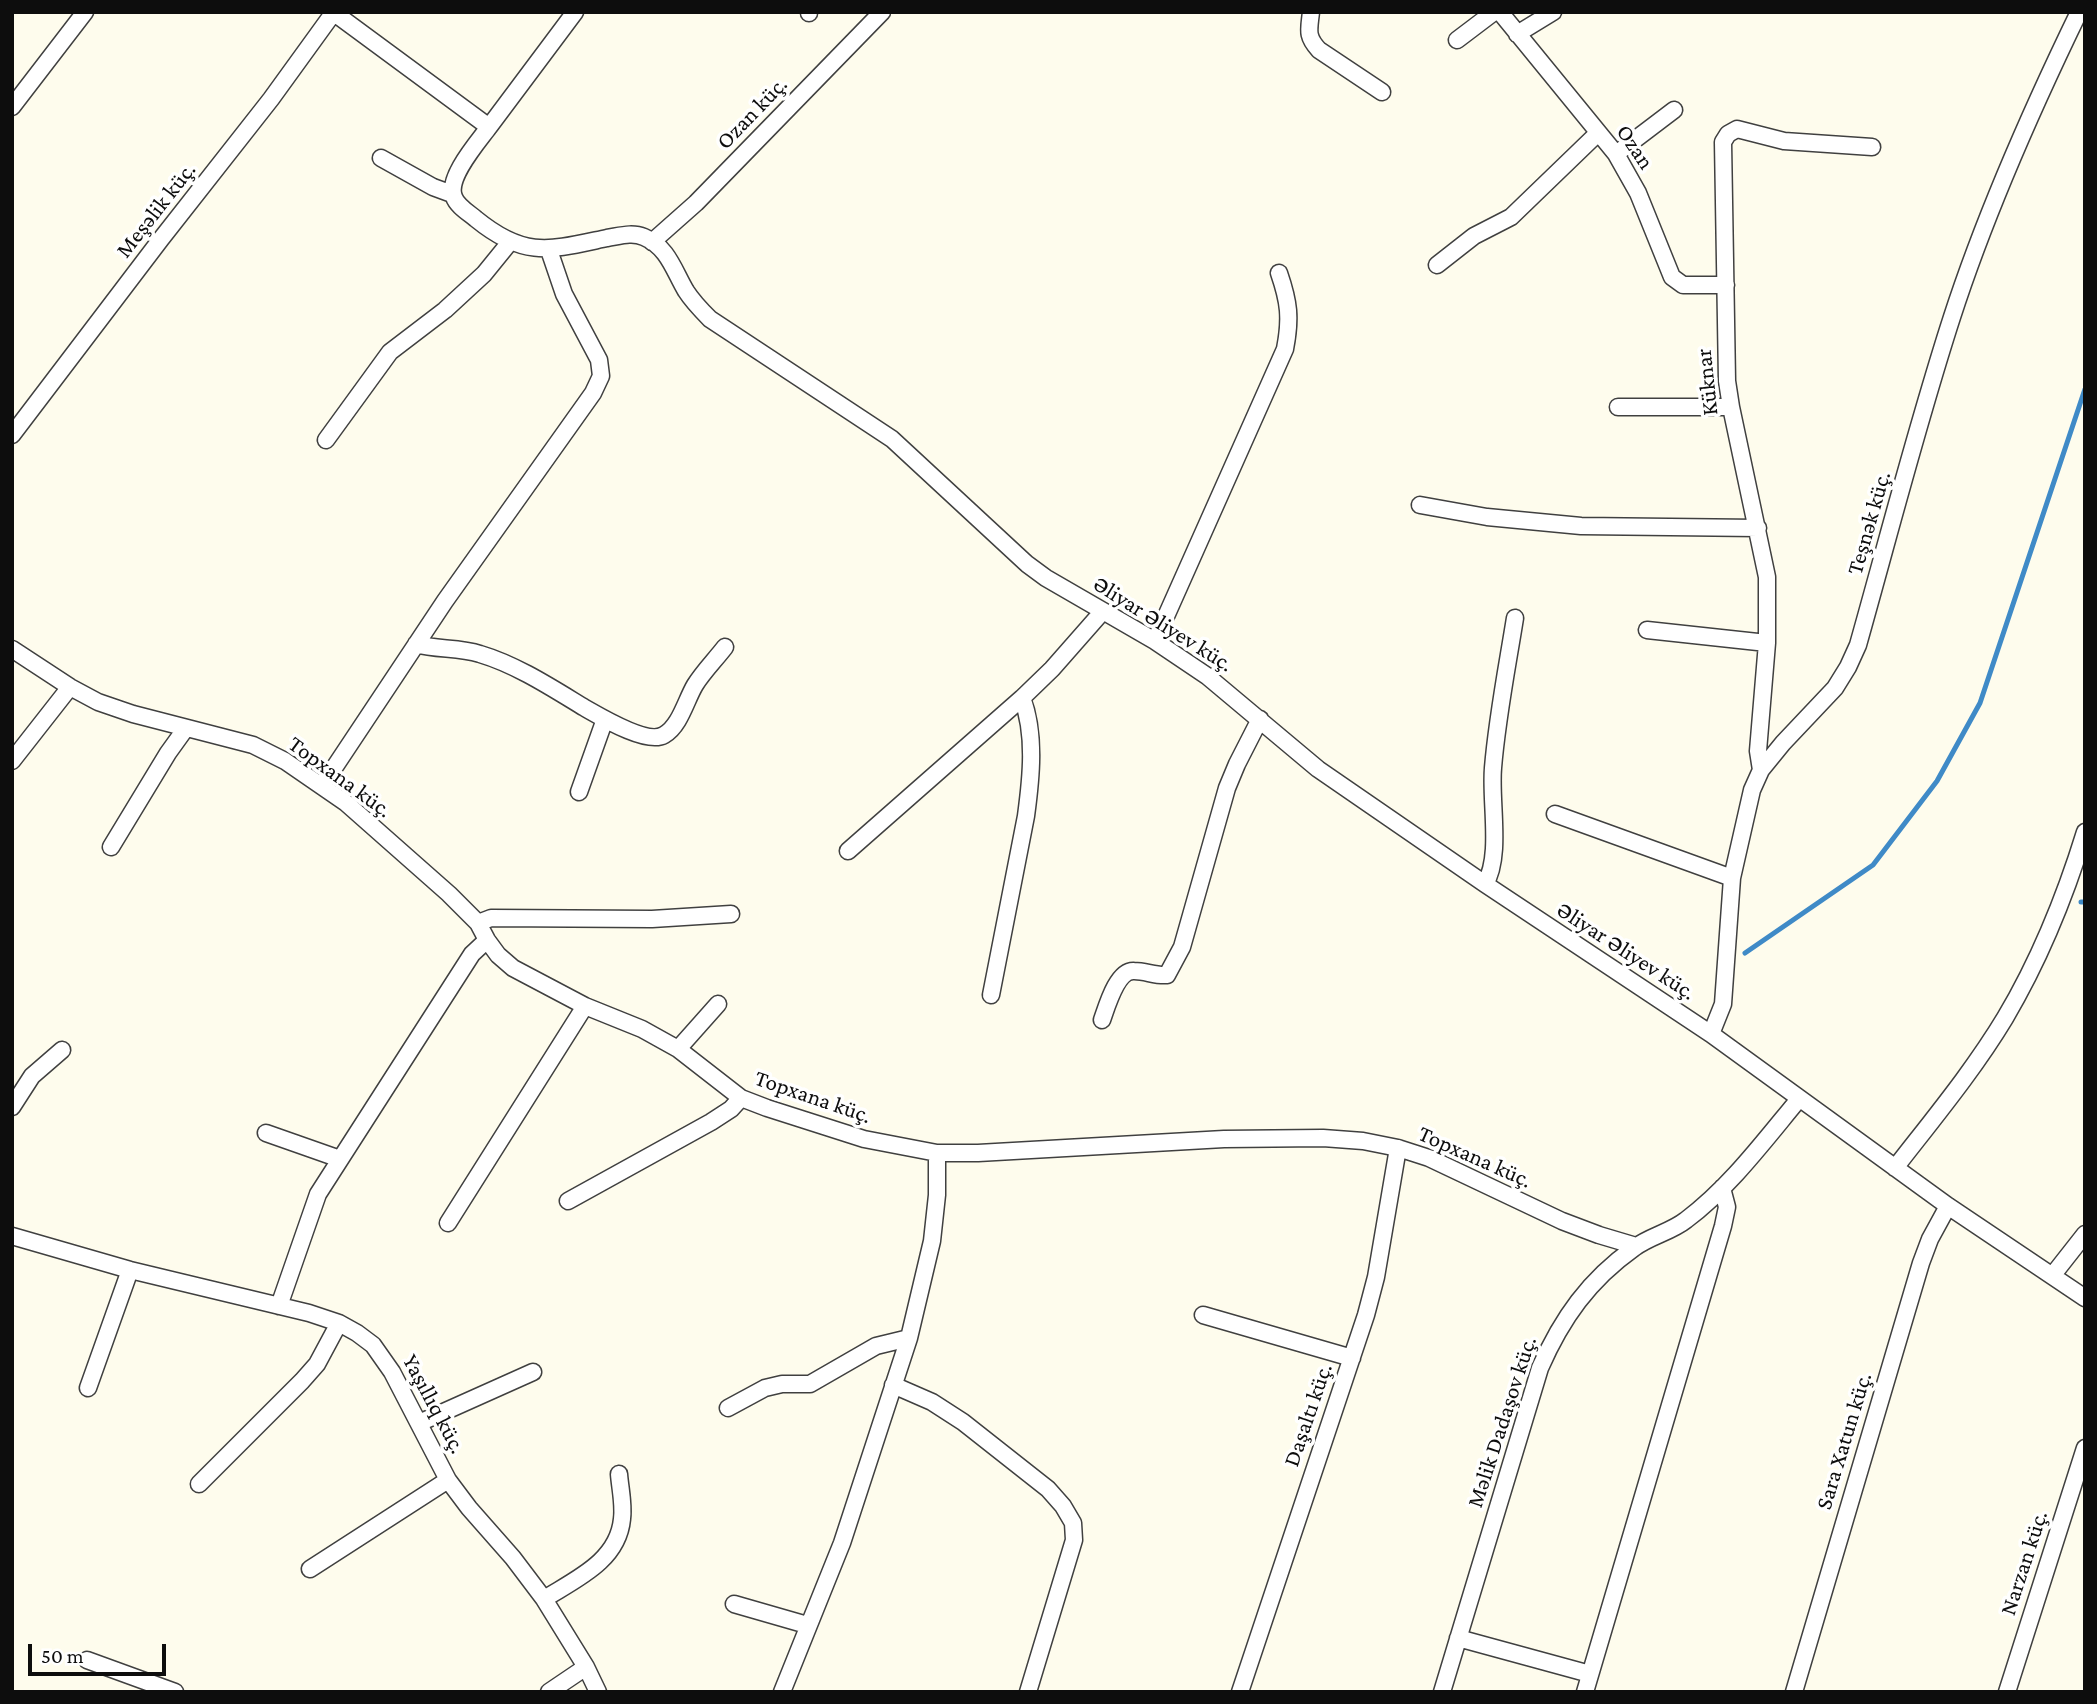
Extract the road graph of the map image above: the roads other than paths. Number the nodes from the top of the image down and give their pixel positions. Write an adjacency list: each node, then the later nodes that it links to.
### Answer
1 (85, 12): 13 (street)
2 (334, 12): 15 (street); 29 (street, Meşəlik küç.)
3 (575, 12): 15 (street)
4 (882, 12): 22 (street, Ozan küç.)
5 (1311, 12): 12 (street)
6 (1494, 12): 11 (street)
7 (1500, 12): 10 (street, Ozan)
8 (1553, 12): 10 (street)
9 (2079, 12): 47 (street, Teşnək küç.)
10 (1517, 34): 16 (street, Ozan)
11 (1457, 40)
12 (1382, 92)
13 (12, 107)
14 (1674, 110): 18 (street)
15 (489, 127): 20 (street)
16 (1598, 133): 18 (street, Ozan); 24 (street)
17 (1872, 147): 26 (street, Küknar)
18 (1616, 154): 26 (street, Ozan)
19 (381, 158): 20 (street)
20 (452, 194): 21 (street)
21 (510, 242): 23 (street); 30 (street)
22 (652, 242): 23 (street); 33 (street, Əliyar Əliyev küç.)
23 (549, 250): 38 (street)
24 (1437, 265)
25 (1279, 273): 36 (street)
26 (1726, 285): 28 (street, Küknar)
27 (1618, 407): 28 (street)
28 (1731, 407): 32 (street, Küknar)
29 (12, 435)
30 (326, 440)
31 (1420, 505): 32 (street)
32 (1758, 528): 37 (street, Küknar)
33 (1104, 611): 36 (street, Əliyar Əliyev küç.); 42 (street)
34 (1515, 618): 55 (street)
35 (1647, 630): 37 (street)
36 (1155, 641): 44 (street, Əliyar Əliyev küç.)
37 (1767, 643): 47 (street, Küknar)
38 (416, 644): 43 (street); 48 (street)
39 (725, 647): 43 (street)
40 (12, 649): 41 (street, Topxana küç.)
41 (70, 687): 45 (street, Topxana küç.); 46 (street)
42 (1022, 698): 53 (street); 59 (street)
43 (605, 719): 49 (street)
44 (1260, 719): 55 (street, Əliyar Əliyev küç.); 62 (street)
45 (186, 728): 48 (street, Topxana küç.); 52 (street)
46 (12, 761)
47 (1761, 770): 54 (street, Teşnək küç.)
48 (322, 786): 57 (street, Topxana küç.)
49 (579, 792)
50 (1555, 814): 54 (street)
51 (2085, 832): 73 (street)
52 (111, 847)
53 (848, 851)
54 (1732, 878): 63 (street, Teşnək küç.)
55 (1485, 884): 63 (street, Əliyar Əliyev küç.)
56 (731, 914): 57 (street)
57 (478, 923): 58 (street, Topxana küç.)
58 (486, 940): 61 (street, Topxana küç.); 72 (street)
59 (990, 995)
60 (718, 1004): 64 (street)
61 (585, 1006): 64 (street, Topxana küç.); 77 (street)
62 (1102, 1020)
63 (1712, 1034): 67 (street, Əliyar Əliyev küç.)
64 (678, 1049): 66 (street, Topxana küç.)
65 (62, 1050): 68 (street)
66 (741, 1098): 71 (street, Topxana küç.); 75 (street)
67 (1799, 1099): 73 (street, Əliyar Əliyev küç.); 74 (street, Məlik Dadaşov küç.)
68 (12, 1107)
69 (266, 1132): 72 (street)
70 (1398, 1148): 71 (street, Topxana küç.); 80 (street, Topxana küç.); 88 (street, Daşaltı küç.)
71 (937, 1153): 87 (street)
72 (340, 1159): 84 (street)
73 (1895, 1168): 76 (street, Əliyar Əliyev küç.)
74 (1722, 1188): 80 (street, Məlik Dadaşov küç.); 105 (street)
75 (568, 1202)
76 (1948, 1206): 82 (street, Əliyar Əliyev küç.); 114 (street, Sara Xatun küç.)
77 (448, 1223)
78 (2085, 1234): 82 (street)
79 (12, 1236): 81 (street, Yaşıllıq küç.)
80 (1636, 1246): 102 (street, Məlik Dadaşov küç.)
81 (130, 1270): 84 (street, Yaşıllıq küç.); 91 (street)
82 (2052, 1276): 83 (street, Əliyar Əliyev küç.)
83 (2085, 1298)
84 (279, 1306): 86 (street, Yaşıllıq küç.)
85 (1203, 1315): 88 (street)
86 (339, 1323): 93 (street, Yaşıllıq küç.); 97 (street)
87 (909, 1338): 90 (street); 92 (street)
88 (1352, 1358): 111 (street, Daşaltı küç.)
89 (533, 1372): 93 (street)
90 (893, 1385): 101 (street); 110 (street)
91 (88, 1388)
92 (728, 1408)
93 (419, 1423): 96 (street, Yaşıllıq küç.)
94 (2085, 1448): 115 (street, Narzan küç.)
95 (620, 1474): 99 (street)
96 (448, 1480): 98 (street); 99 (street, Yaşıllıq küç.)
97 (199, 1484)
98 (310, 1569)
99 (544, 1599): 104 (street, Yaşıllıq küç.)
100 (734, 1604): 101 (street)
101 (807, 1625): 109 (street)
102 (1458, 1638): 105 (street); 112 (street, Məlik Dadaşov küç.)
103 (87, 1660): 106 (street)
104 (586, 1667): 107 (street); 108 (street, Yaşıllıq küç.)
105 (1590, 1674): 113 (street)
106 (175, 1692)
107 (549, 1692)
108 (598, 1692)
109 (782, 1692)
110 (1028, 1692)
111 (1240, 1692)
112 (1442, 1692)
113 (1585, 1692)
114 (1794, 1692)
115 (2007, 1692)

